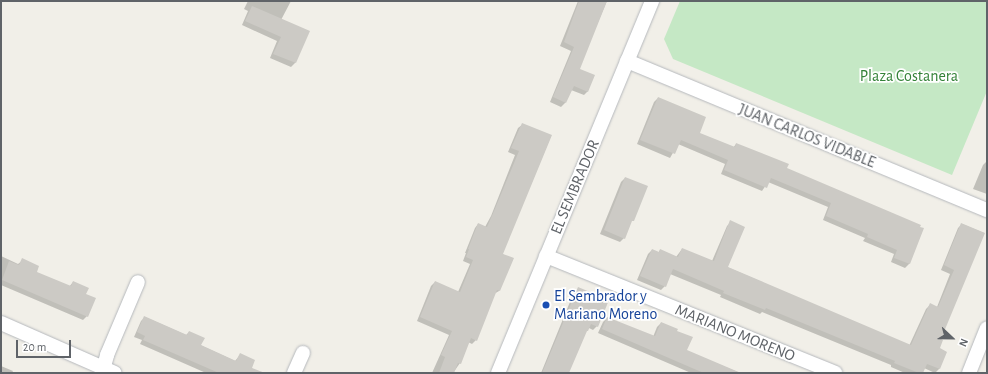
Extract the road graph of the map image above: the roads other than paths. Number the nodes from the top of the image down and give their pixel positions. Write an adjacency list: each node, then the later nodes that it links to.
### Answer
1 (652, 1): 2 (street, EL SEMBRADOR)
2 (627, 61): 3 (street, JUAN CARLOS VIDABLE); 4 (street, EL SEMBRADOR)
3 (987, 210)
4 (546, 256): 11 (street, EL SEMBRADOR); 12 (street, MARIANO MORENO)
5 (138, 282): 9 (street)
6 (1, 323): 9 (street)
7 (987, 328): 13 (street)
8 (303, 353): 10 (street)
9 (107, 371)
10 (294, 373)
11 (498, 373)
12 (835, 373)
13 (968, 373)

